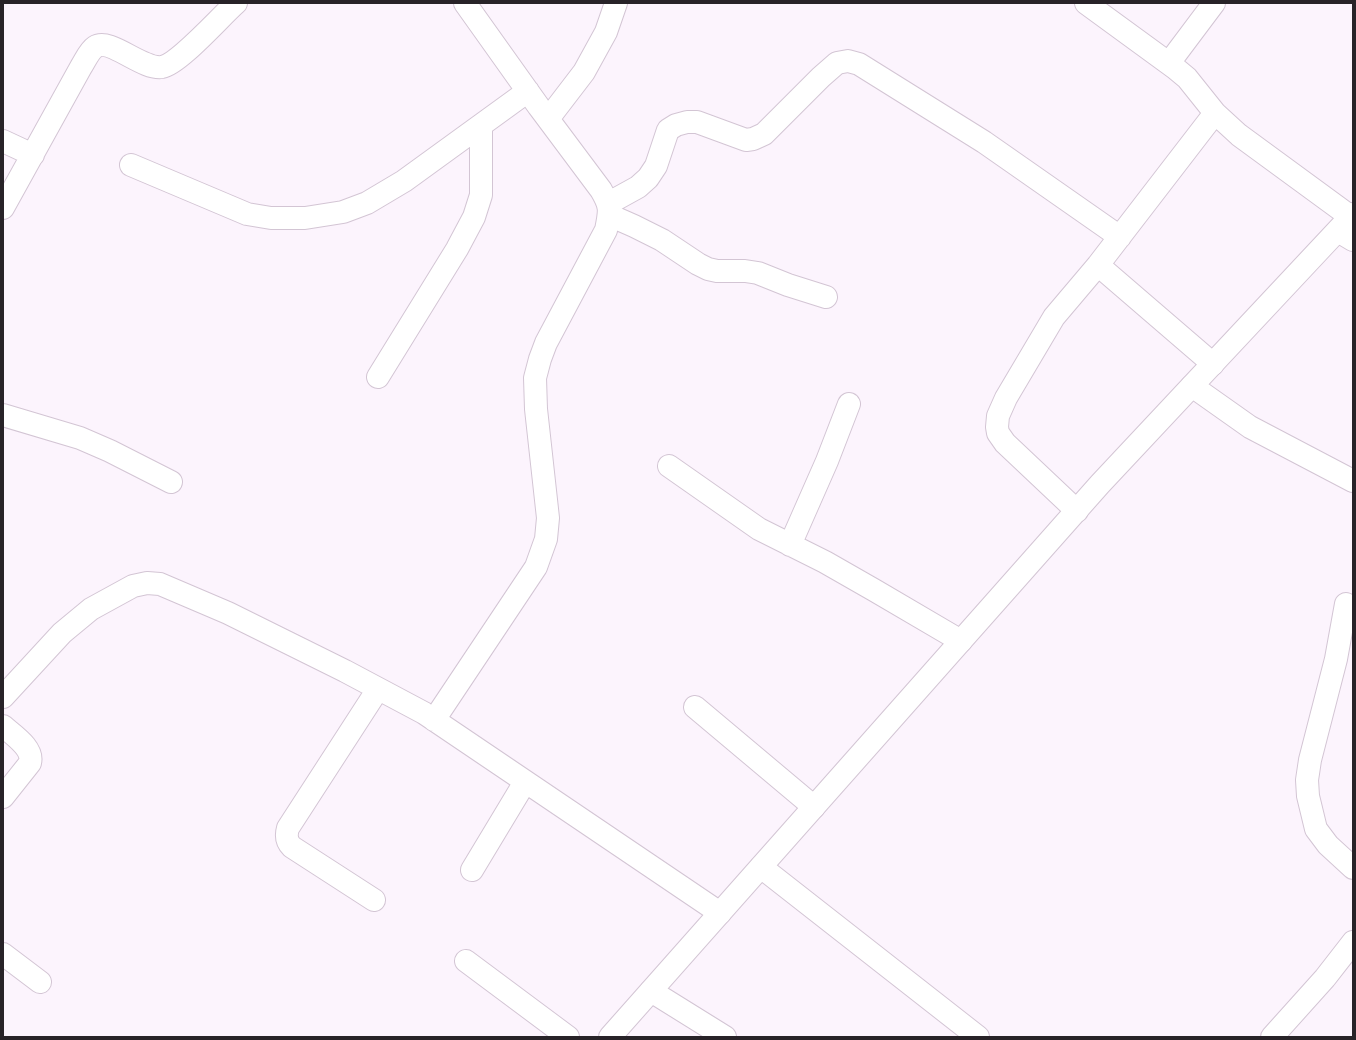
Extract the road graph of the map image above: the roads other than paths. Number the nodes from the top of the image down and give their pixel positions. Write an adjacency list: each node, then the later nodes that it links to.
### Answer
1 (465, 3): 7 (street)
2 (616, 3): 9 (street)
3 (1086, 3): 6 (street)
4 (1214, 3): 6 (street)
5 (226, 6): 12 (street)
6 (1169, 63): 8 (street)
7 (528, 91): 9 (street); 10 (street)
8 (1215, 113): 16 (street); 17 (street)
9 (548, 119): 15 (street)
10 (481, 126): 13 (street); 21 (street)
11 (3, 141): 12 (street)
12 (33, 155): 14 (street)
13 (131, 165)
14 (3, 208)
15 (609, 209): 17 (street); 19 (street); 35 (street)
16 (1349, 226): 20 (street)
17 (1120, 237): 18 (street)
18 (1098, 265): 20 (street); 28 (street)
19 (826, 297)
20 (1213, 364): 22 (street)
21 (378, 377)
22 (1192, 386): 26 (street); 28 (street)
23 (849, 404): 29 (street)
24 (3, 416): 27 (street)
25 (669, 466): 29 (street)
26 (1353, 481)
27 (171, 482)
28 (1077, 511): 31 (street)
29 (790, 545): 31 (street)
30 (1346, 604): 41 (street)
31 (961, 641): 39 (street)
32 (378, 689): 33 (street); 35 (street); 43 (street)
33 (3, 697)
34 (695, 707): 39 (street)
35 (434, 720): 37 (street)
36 (3, 726): 38 (street)
37 (525, 782): 42 (street); 44 (street)
38 (3, 797)
39 (814, 807): 40 (street)
40 (761, 867): 44 (street); 53 (street)
41 (1353, 868)
42 (472, 870)
43 (374, 900)
44 (720, 913): 49 (street)
45 (1353, 942): 54 (street)
46 (3, 954): 48 (street)
47 (466, 961): 50 (street)
48 (40, 982)
49 (651, 991): 51 (street); 52 (street)
50 (568, 1037)
51 (610, 1037)
52 (725, 1037)
53 (978, 1037)
54 (1272, 1037)

